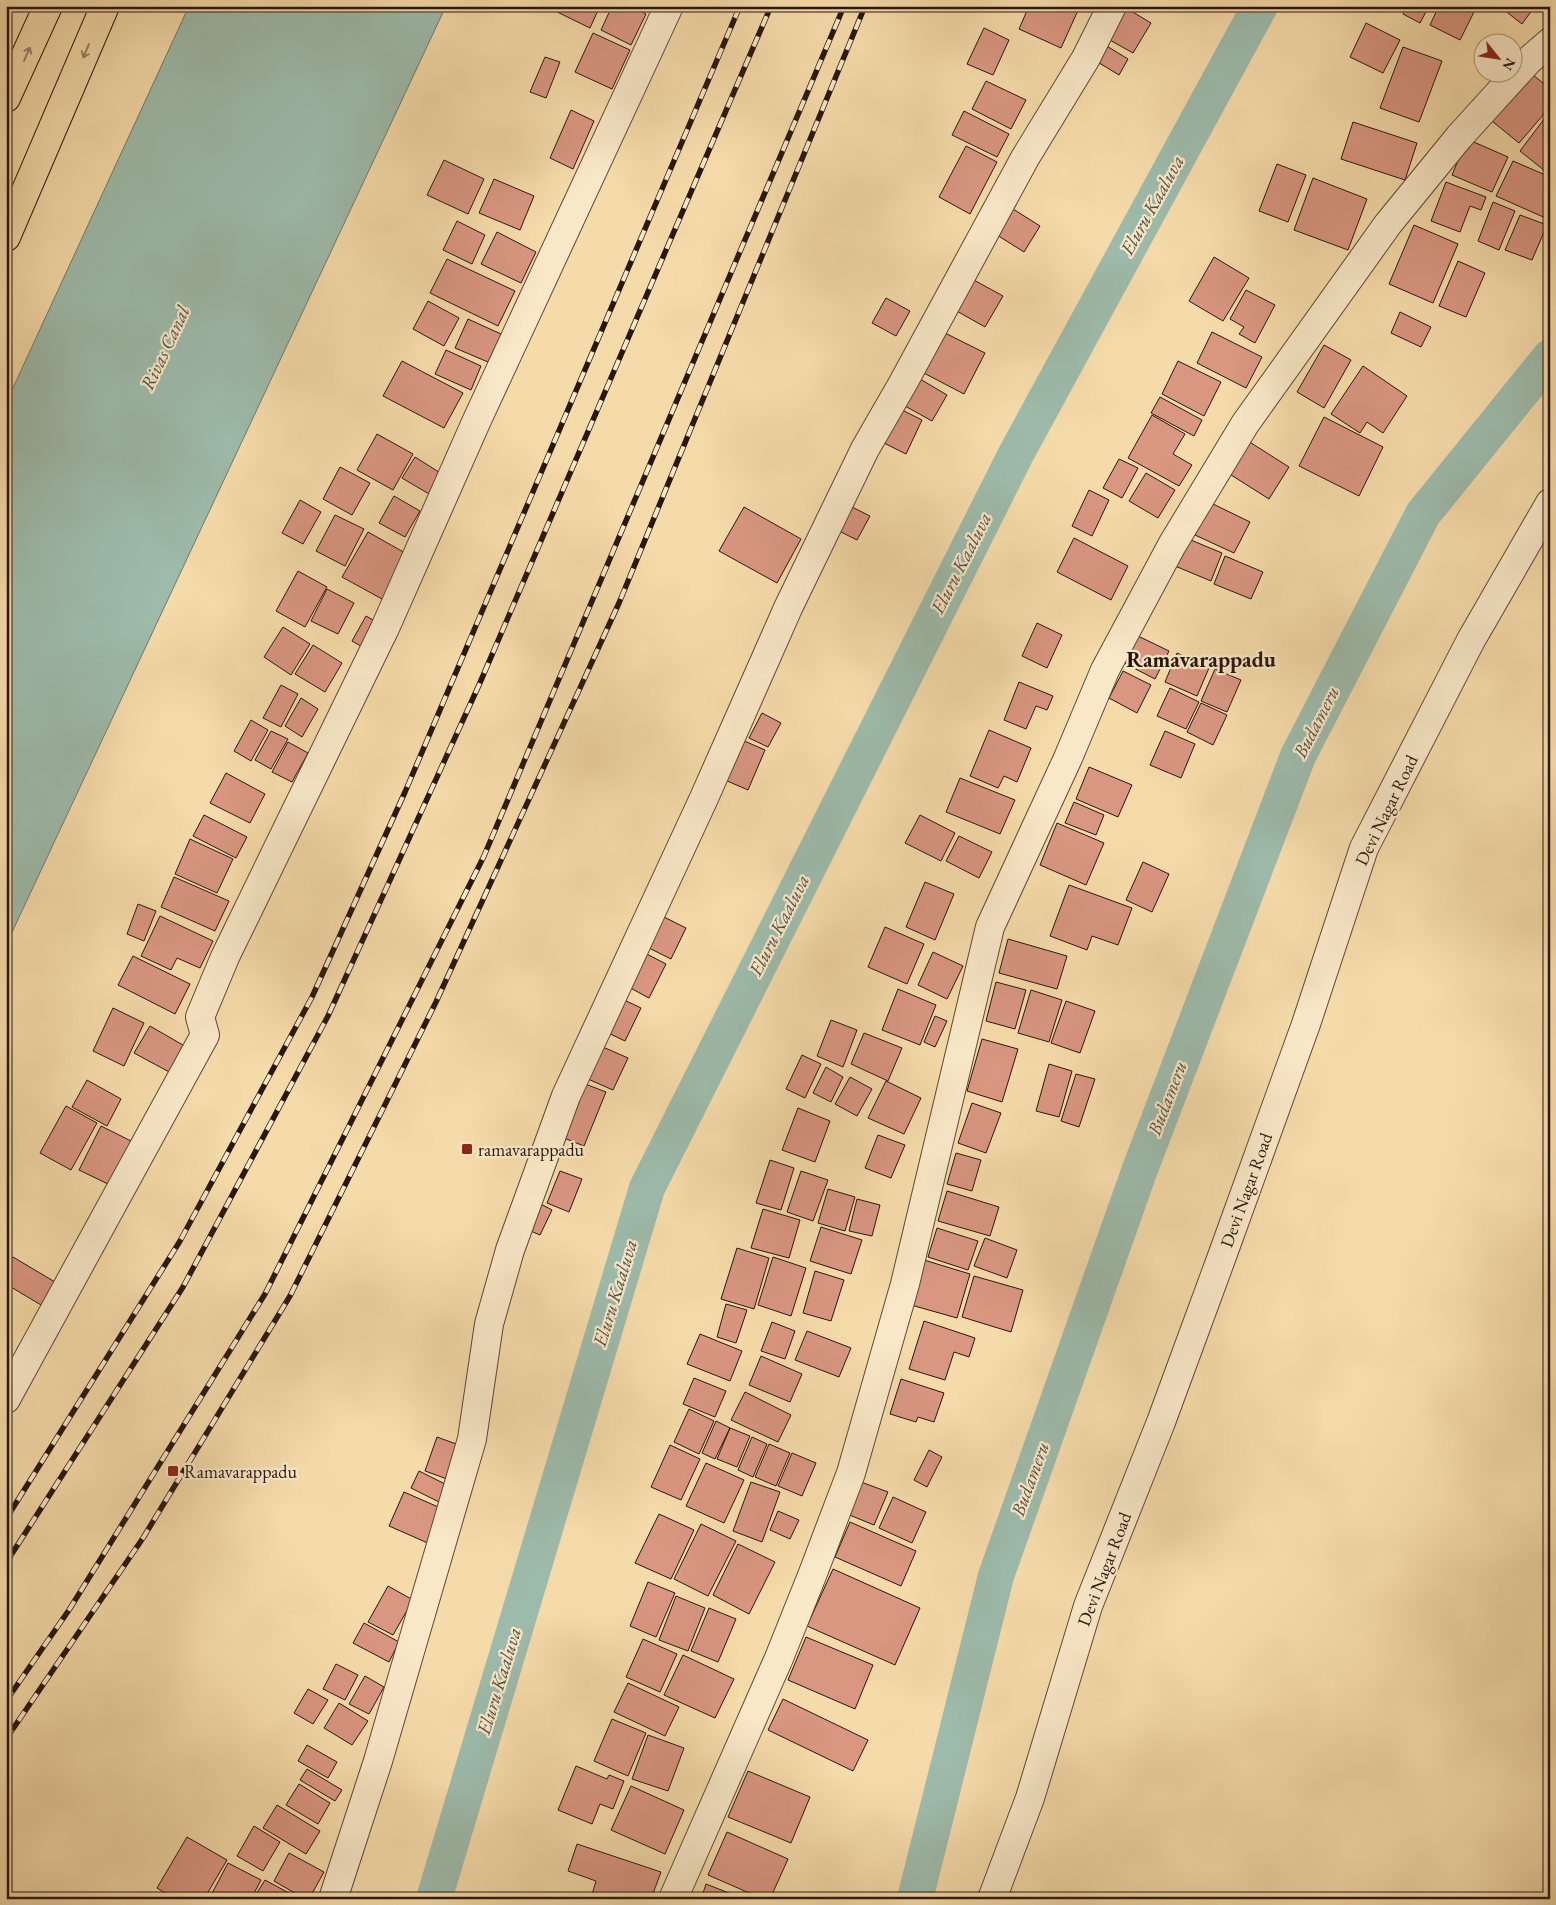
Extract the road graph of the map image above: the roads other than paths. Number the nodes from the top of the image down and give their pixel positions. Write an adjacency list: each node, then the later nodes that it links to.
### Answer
1 (48, 6): 6 (main road, one-way to 1)
2 (105, 6): 7 (main road, one-way to 7)
3 (669, 6): 9 (street)
4 (1112, 6): 10 (street)
5 (1550, 42): 11 (street)
6 (6, 98)
7 (6, 236)
8 (1550, 503): 12 (street, Devi Nagar Road)
9 (6, 1399)
10 (333, 1899)
11 (674, 1899)
12 (992, 1899)

